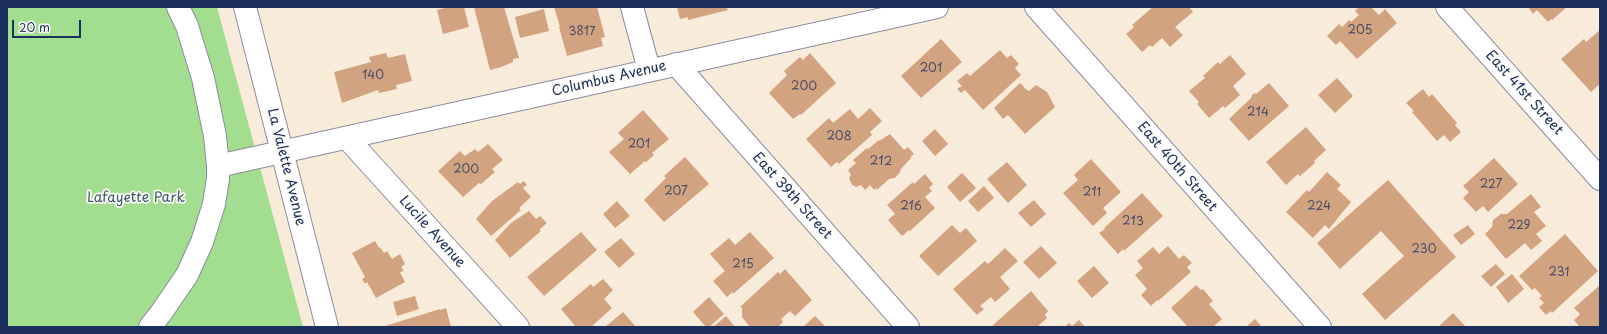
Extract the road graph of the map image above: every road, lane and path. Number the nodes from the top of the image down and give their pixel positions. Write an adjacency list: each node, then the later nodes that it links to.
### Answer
1 (178, 7): 11 (street)
2 (245, 7): 10 (street, La Valette Avenue)
3 (632, 7): 8 (street)
4 (936, 7): 7 (street, Columbus Avenue)
5 (1036, 7): 17 (street, East 40th Street)
6 (1447, 7): 12 (street, East 41st Street)
7 (676, 64): 8 (street, Columbus Avenue); 16 (street, East 39th Street)
8 (649, 70): 9 (street, Columbus Avenue)
9 (347, 138): 10 (street, Columbus Avenue); 15 (street, Lucile Avenue)
10 (282, 152): 11 (street, Columbus Avenue); 14 (street, La Valette Avenue)
11 (218, 166): 13 (street)
12 (1600, 179)
13 (150, 327)
14 (327, 327)
15 (518, 327)
16 (908, 327)
17 (1320, 327)

